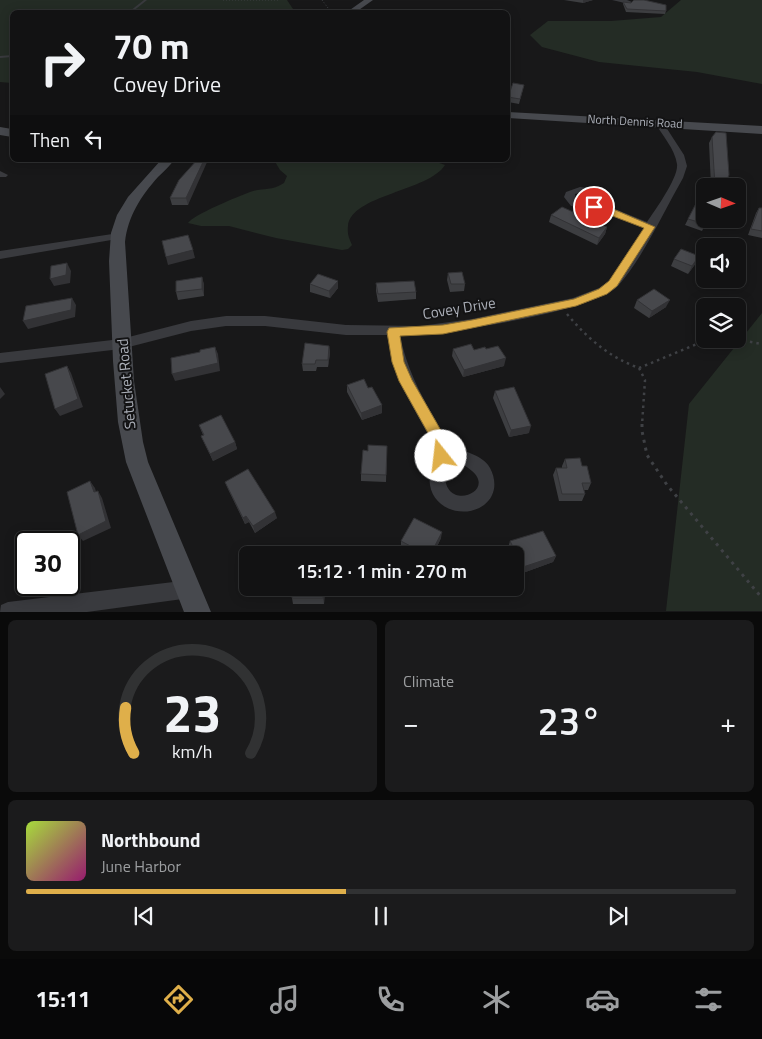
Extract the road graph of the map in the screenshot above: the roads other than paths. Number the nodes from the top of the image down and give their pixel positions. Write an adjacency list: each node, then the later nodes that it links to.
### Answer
1 (146, 0): 5 (lane)
2 (369, 0): 6 (main road)
3 (615, 0): 4 (street)
4 (628, 2)
5 (134, 10)
6 (354, 10)
7 (510, 115): 8 (main road, North Dennis Road)
8 (659, 123): 9 (main road, North Dennis Road); 12 (street, Covey Drive)
9 (762, 130)
10 (166, 162): 13 (main road, Setucket Road)
11 (599, 206): 12 (street)
12 (650, 227): 15 (street, Covey Drive)
13 (119, 236): 14 (street); 16 (main road, Setucket Road)
14 (0, 254)
15 (393, 332): 16 (street, Covey Drive); 18 (street)
16 (122, 344): 17 (street, Covey Drive); 19 (main road, Setucket Road)
17 (0, 358)
18 (444, 448)
19 (190, 589): 20 (street); 21 (main road, Setucket Road)
20 (8, 612)
21 (198, 612)

